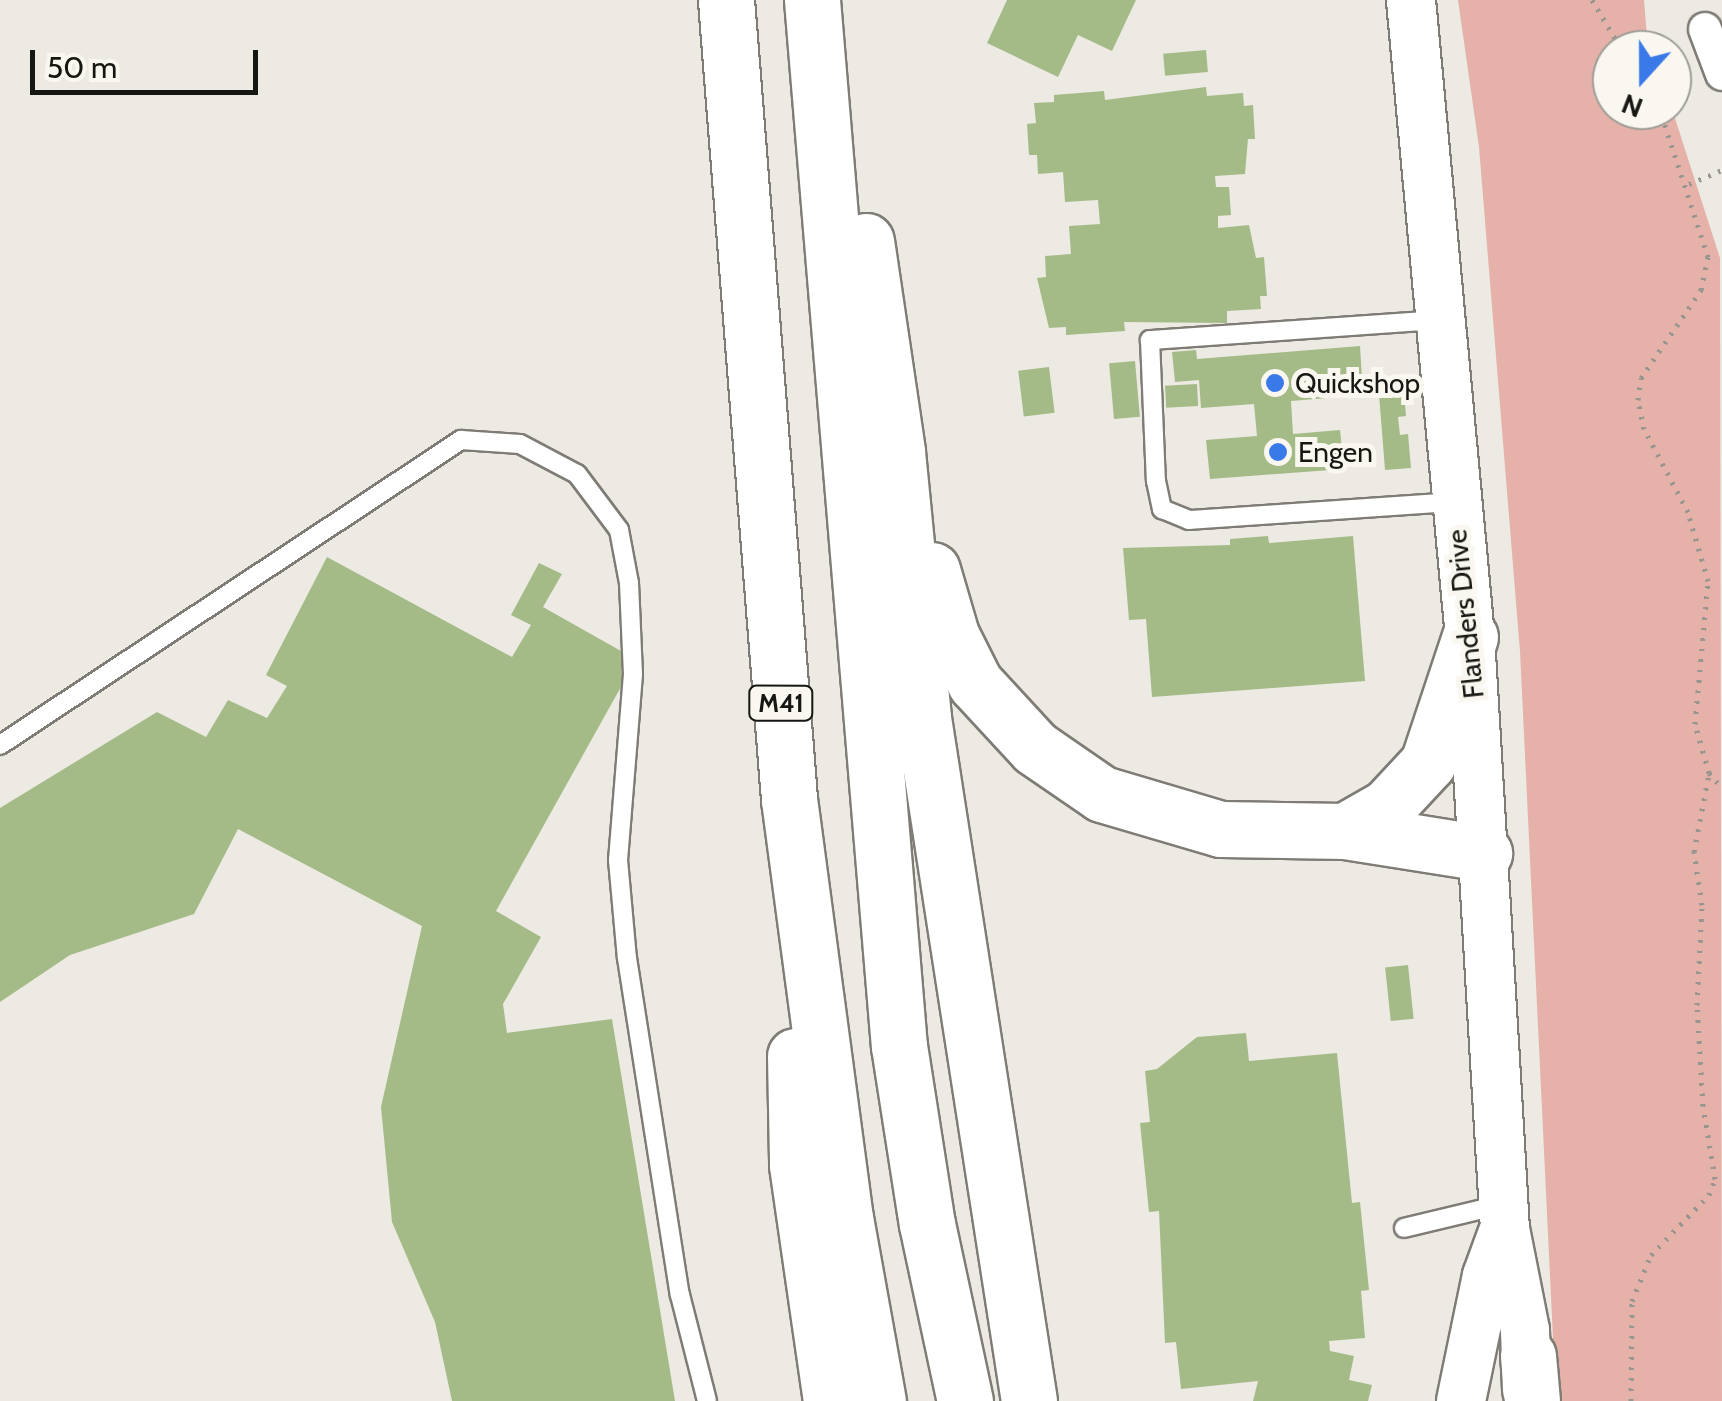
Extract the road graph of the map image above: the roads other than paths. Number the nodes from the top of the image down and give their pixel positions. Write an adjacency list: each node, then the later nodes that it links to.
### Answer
1 (726, 0): 11 (highway, M41)
2 (1411, 0): 6 (street, Flanders Drive)
3 (814, 23): 7 (highway); 20 (highway)
4 (1705, 29): 5 (street)
5 (1722, 74)
6 (1440, 320): 8 (street, Flanders Drive); 8 (lane)
7 (897, 452): 12 (highway); 21 (highway)
8 (1454, 502): 9 (street, Flanders Drive)
9 (1470, 637): 12 (highway); 13 (street, Flanders Drive)
10 (0, 745): 17 (lane)
11 (789, 799): 18 (highway); 19 (highway, M41)
12 (1345, 832): 13 (highway)
13 (1484, 852): 14 (street, Flanders Drive)
14 (1505, 1216): 15 (lane); 16 (street, Flanders Drive); 22 (street, Flanders Drive)
15 (1404, 1228)
16 (1529, 1386)
17 (707, 1401)
18 (831, 1401)
19 (878, 1401)
20 (965, 1401)
21 (1029, 1401)
22 (1461, 1401)

